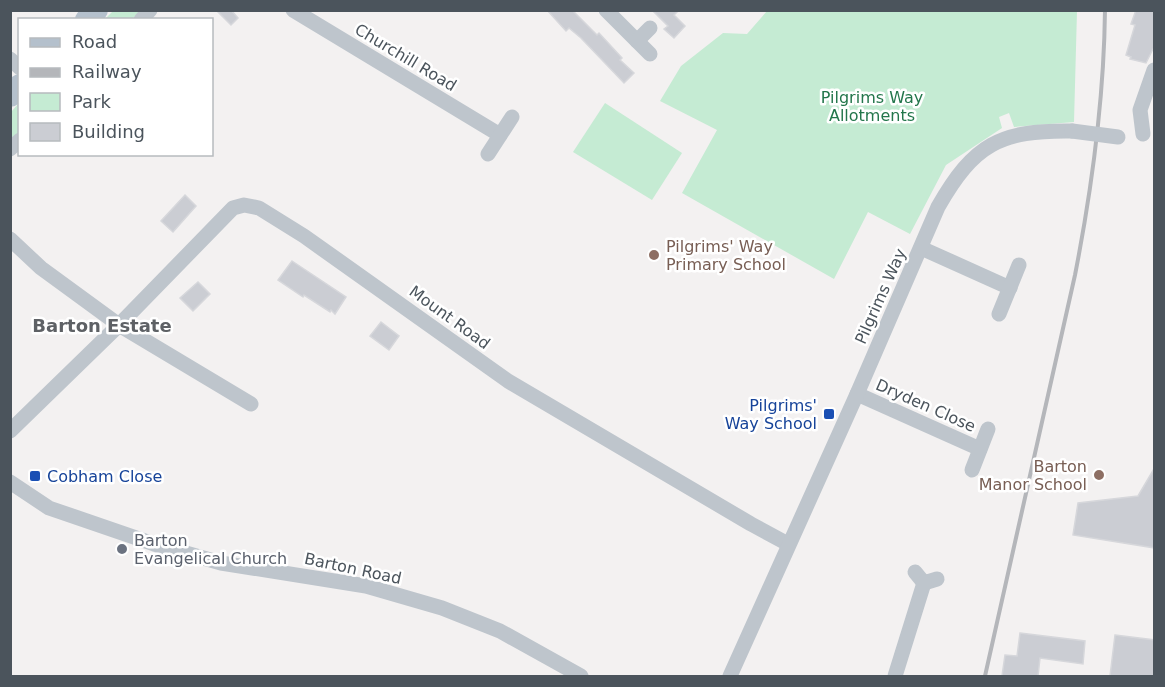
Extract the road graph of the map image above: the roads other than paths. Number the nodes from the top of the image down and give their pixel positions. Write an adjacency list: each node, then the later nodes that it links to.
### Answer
1 (293, 10): 8 (street, Churchill Road)
2 (606, 10): 4 (street)
3 (650, 28): 4 (street)
4 (637, 41): 5 (street)
5 (650, 54)
6 (1155, 70): 9 (street, Pilgrims Way)
7 (512, 117): 8 (street)
8 (500, 135): 10 (street)
9 (1149, 138): 12 (street, Pilgrims Way, bridge)
10 (488, 154)
11 (10, 239): 16 (street)
12 (921, 248): 14 (street); 17 (street, Pilgrims Way)
13 (1019, 265): 14 (street)
14 (1010, 288): 15 (street)
15 (999, 314)
16 (119, 325): 18 (street); 20 (street); 24 (street, Mount Road)
17 (857, 394): 21 (street, Dryden Close); 24 (street, Pilgrims Way)
18 (251, 404)
19 (988, 429): 21 (street, Dryden Close)
20 (10, 431)
21 (980, 449): 22 (street, Dryden Close)
22 (972, 470)
23 (10, 482): 26 (street, Barton Road)
24 (788, 544): 27 (street, Pilgrims Way)
25 (926, 578): 28 (street)
26 (581, 676)
27 (731, 676)
28 (895, 676)

